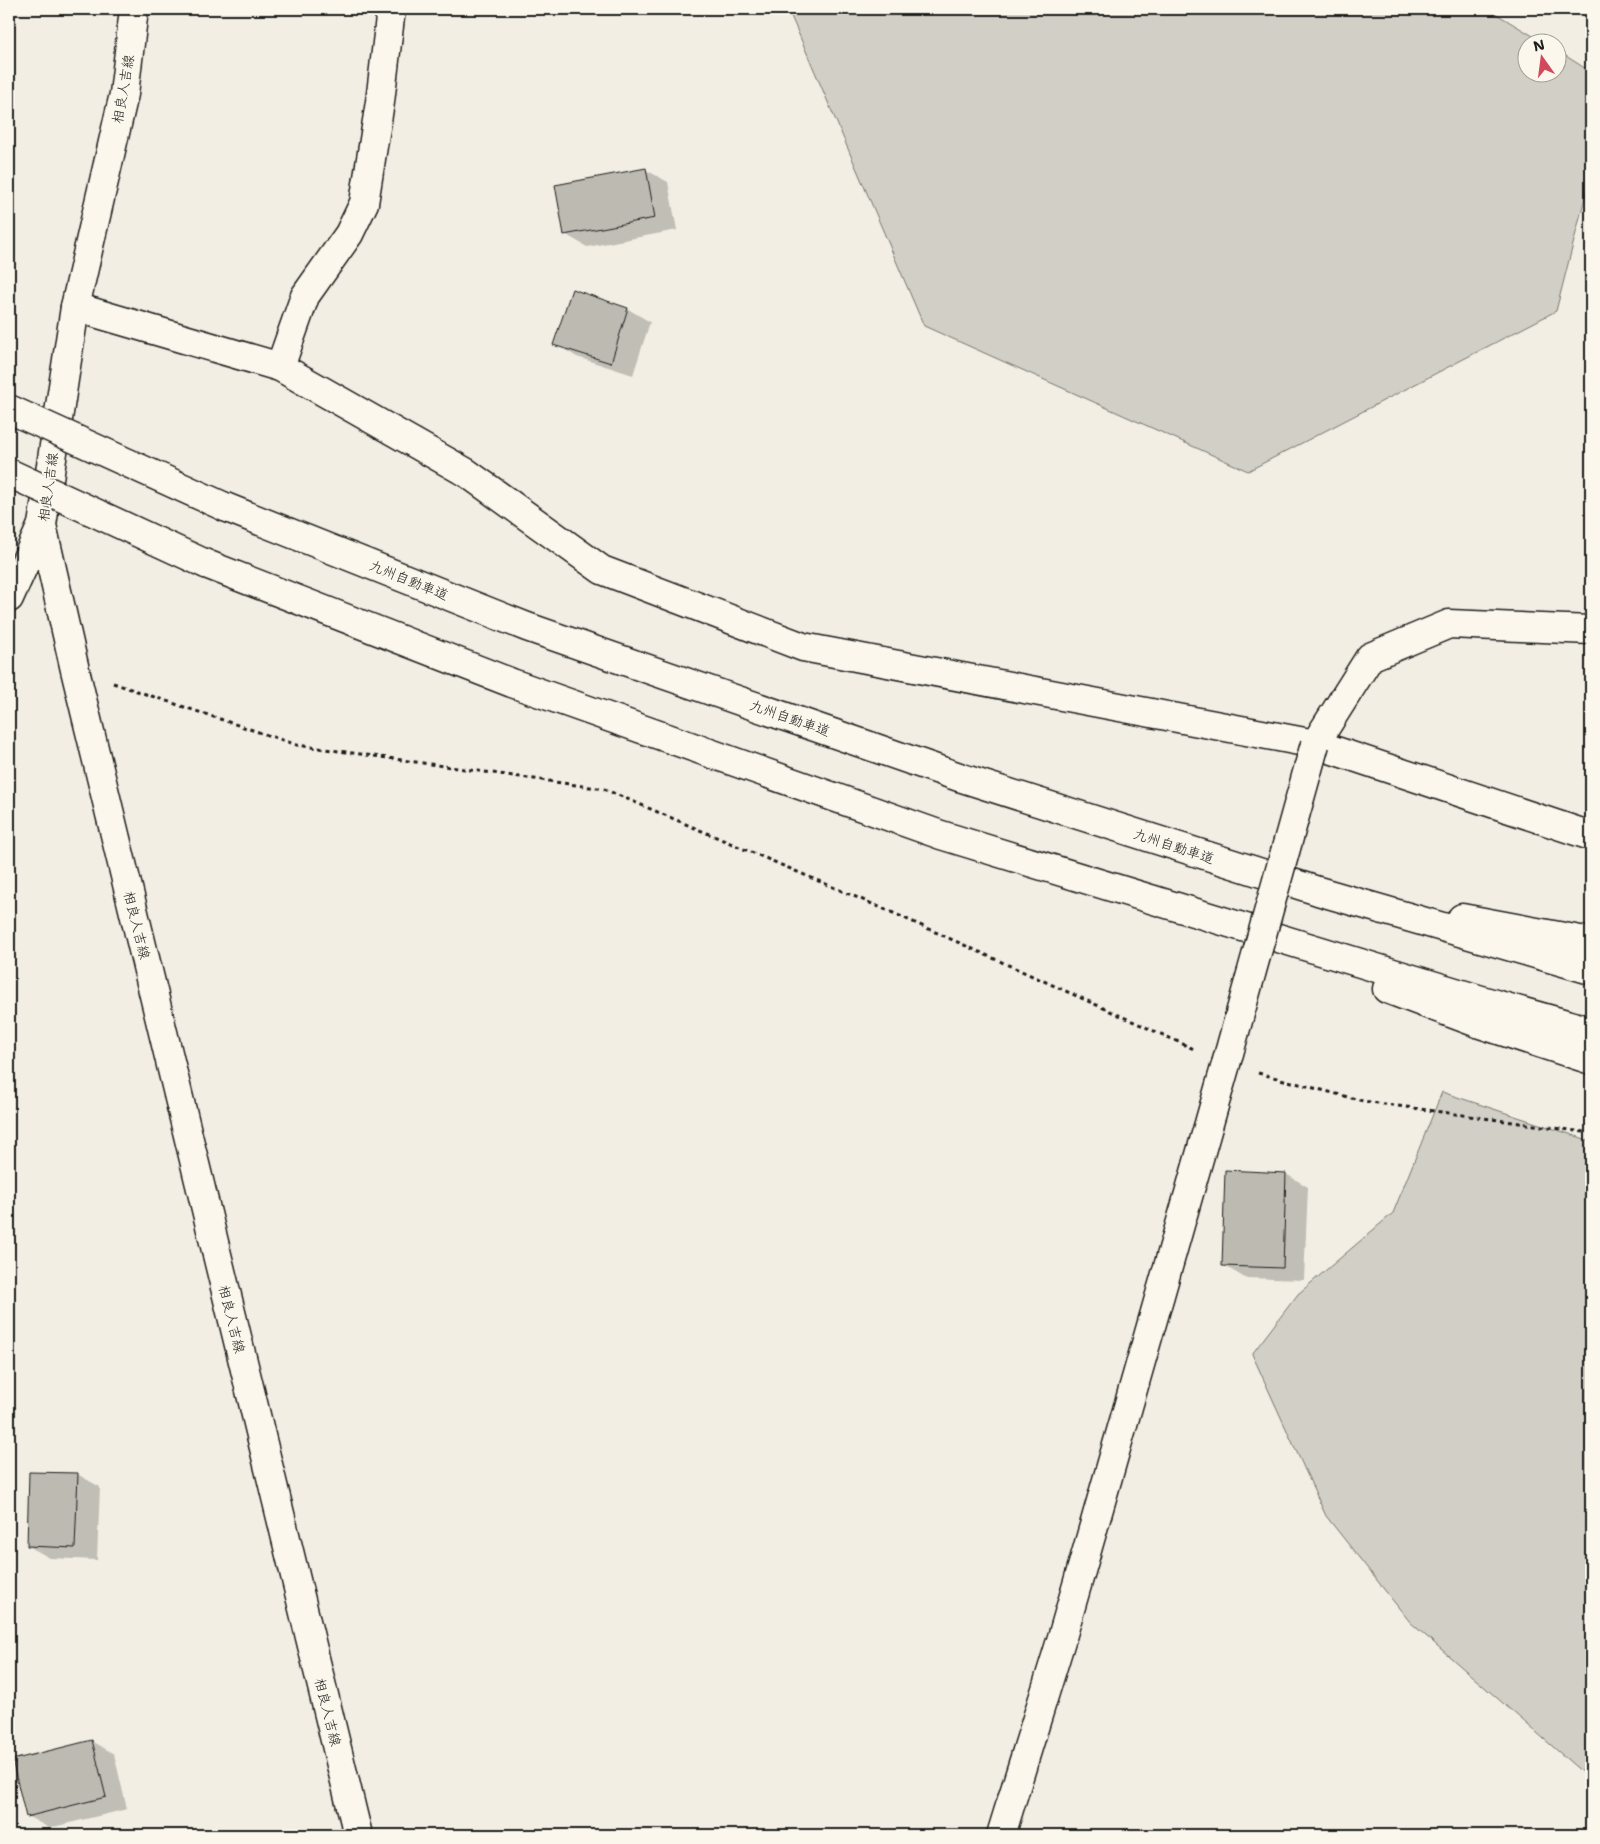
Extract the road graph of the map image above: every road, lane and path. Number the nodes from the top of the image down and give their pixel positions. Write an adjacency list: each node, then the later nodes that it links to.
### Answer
1 (134, 9): 3 (main road, 相良人吉線)
2 (391, 9): 4 (main road)
3 (75, 307): 4 (main road); 7 (main road, 相良人吉線)
4 (280, 366): 11 (main road)
5 (9, 409): 13 (main road, 九州自動車道, bridge)
6 (9, 473): 14 (main road, bridge)
7 (42, 525): 8 (main road); 10 (main road, 相良人吉線)
8 (9, 598)
9 (1591, 630): 11 (main road)
10 (75, 670): 19 (path); 21 (main road, 相良人吉線)
11 (1315, 744): 12 (main road); 19 (main road, bridge)
12 (1591, 836)
13 (1318, 891): 15 (main road); 16 (main road, 九州自動車道)
14 (1151, 900): 17 (main road); 18 (main road)
15 (1591, 942)
16 (1591, 970)
17 (1591, 1031)
18 (1591, 1060)
19 (1226, 1064): 20 (path); 22 (main road)
20 (1591, 1133)
21 (358, 1835)
22 (1001, 1835)

